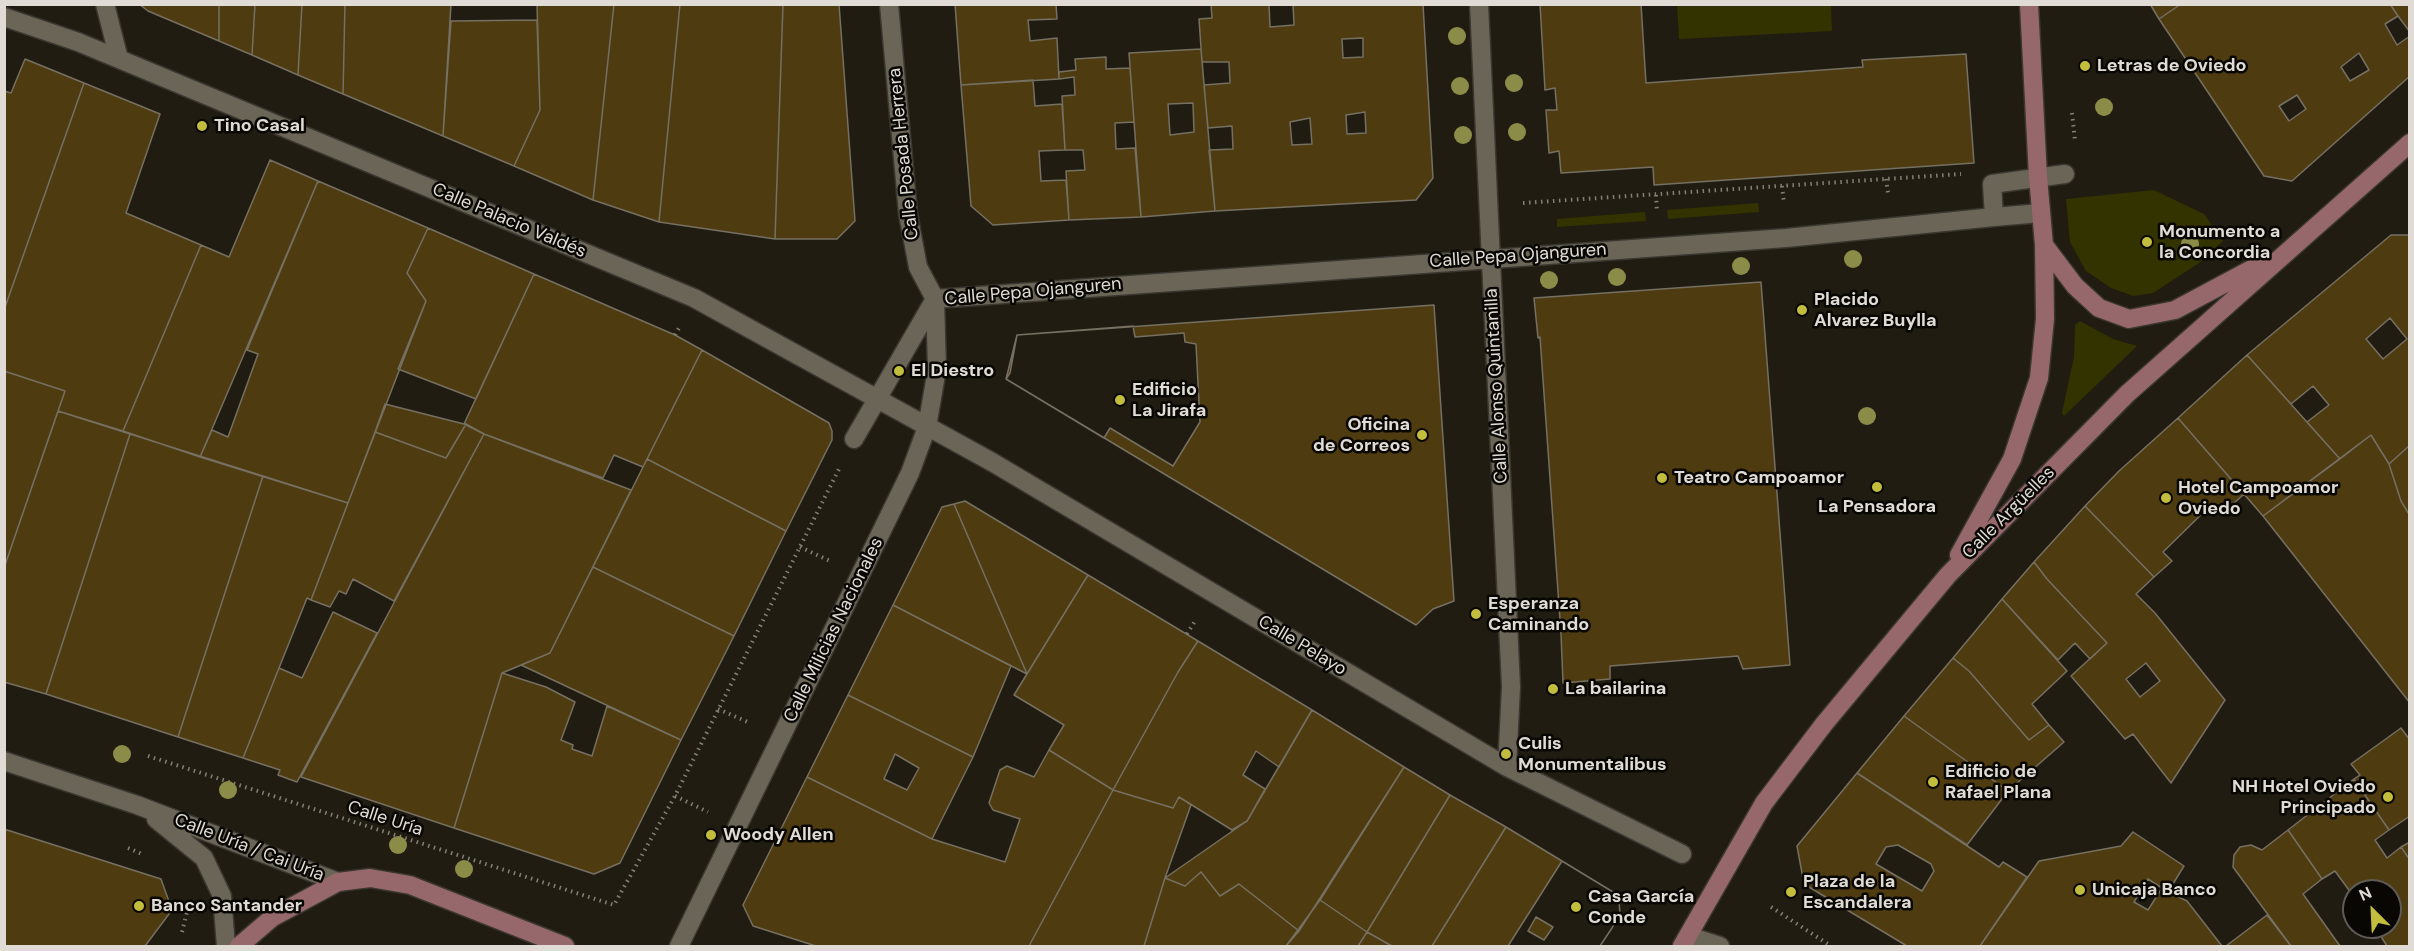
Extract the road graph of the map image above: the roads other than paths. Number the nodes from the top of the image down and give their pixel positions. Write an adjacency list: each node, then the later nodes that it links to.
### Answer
1 (105, 4): 6 (street)
2 (890, 4): 15 (street, Calle Posada Herrera)
3 (1479, 4): 14 (street, Calle Alonso Quintanilla)
4 (2029, 4): 9 (street)
5 (4, 17): 6 (street, Calle Palacio Valdés)
6 (119, 59): 16 (street, Calle Palacio Valdés)
7 (2407, 150): 13 (street, Calle Argüelles)
8 (2065, 174): 9 (street)
9 (2038, 177): 10 (street); 11 (street)
10 (2041, 213): 11 (street, Calle Pepa Ojanguren); 12 (street)
11 (1995, 217): 14 (street, Calle Pepa Ojanguren)
12 (2044, 245): 13 (street); 19 (street)
13 (2290, 249): 19 (street, Calle Argüelles)
14 (1491, 258): 15 (street, Calle Pepa Ojanguren); 21 (street, Calle Alonso Quintanilla)
15 (935, 299): 16 (street); 17 (street, Calle Milicias Nacionales)
16 (877, 399): 17 (street, Calle Palacio Valdés); 18 (street)
17 (927, 427): 21 (street, Calle Pelayo); 29 (street, Calle Milicias Nacionales)
18 (854, 439)
19 (1948, 575): 25 (street, Calle Argüelles)
20 (4, 761): 22 (street, Calle Uría / Cai Uría)
21 (1507, 767): 23 (street, Calle Pelayo)
22 (137, 805): 24 (street, Calle Uría / Cai Uría); 26 (street, Calle Uría / Cai Uría)
23 (1682, 854)
24 (338, 882): 27 (street); 28 (street, Calle Uría / Cai Uría)
25 (1685, 941): 30 (street)
26 (226, 946)
27 (239, 946)
28 (565, 946)
29 (680, 946)
30 (1720, 946)

